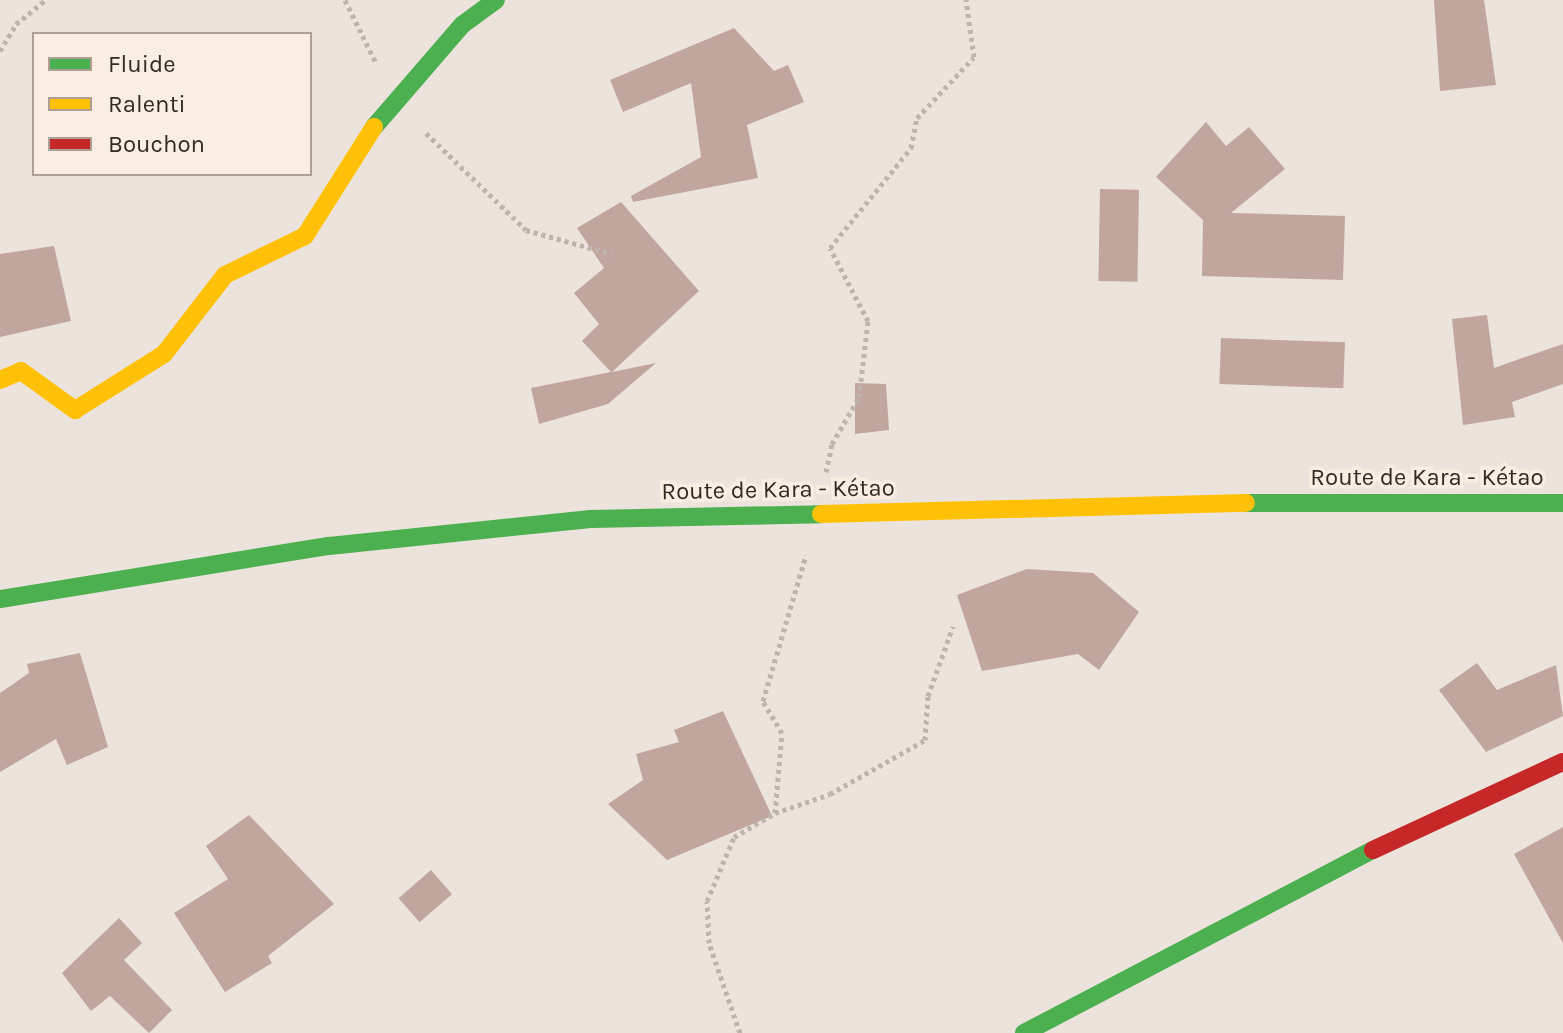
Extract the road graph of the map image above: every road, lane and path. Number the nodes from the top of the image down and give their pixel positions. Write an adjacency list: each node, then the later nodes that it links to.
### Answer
1 (46, 0): 5 (path)
2 (345, 0): 6 (path)
3 (496, 0): 6 (main road)
4 (966, 0): 10 (path)
5 (0, 51)
6 (397, 99): 7 (path); 8 (main road)
7 (612, 254)
8 (0, 380)
9 (1563, 503): 10 (main road, Route de Kara - Kétao)
10 (818, 513): 11 (main road, Route de Kara - Kétao); 14 (path)
11 (0, 599)
12 (953, 626): 14 (path)
13 (1563, 762): 16 (main road)
14 (775, 813): 15 (path)
15 (740, 1033)
16 (1024, 1033)

